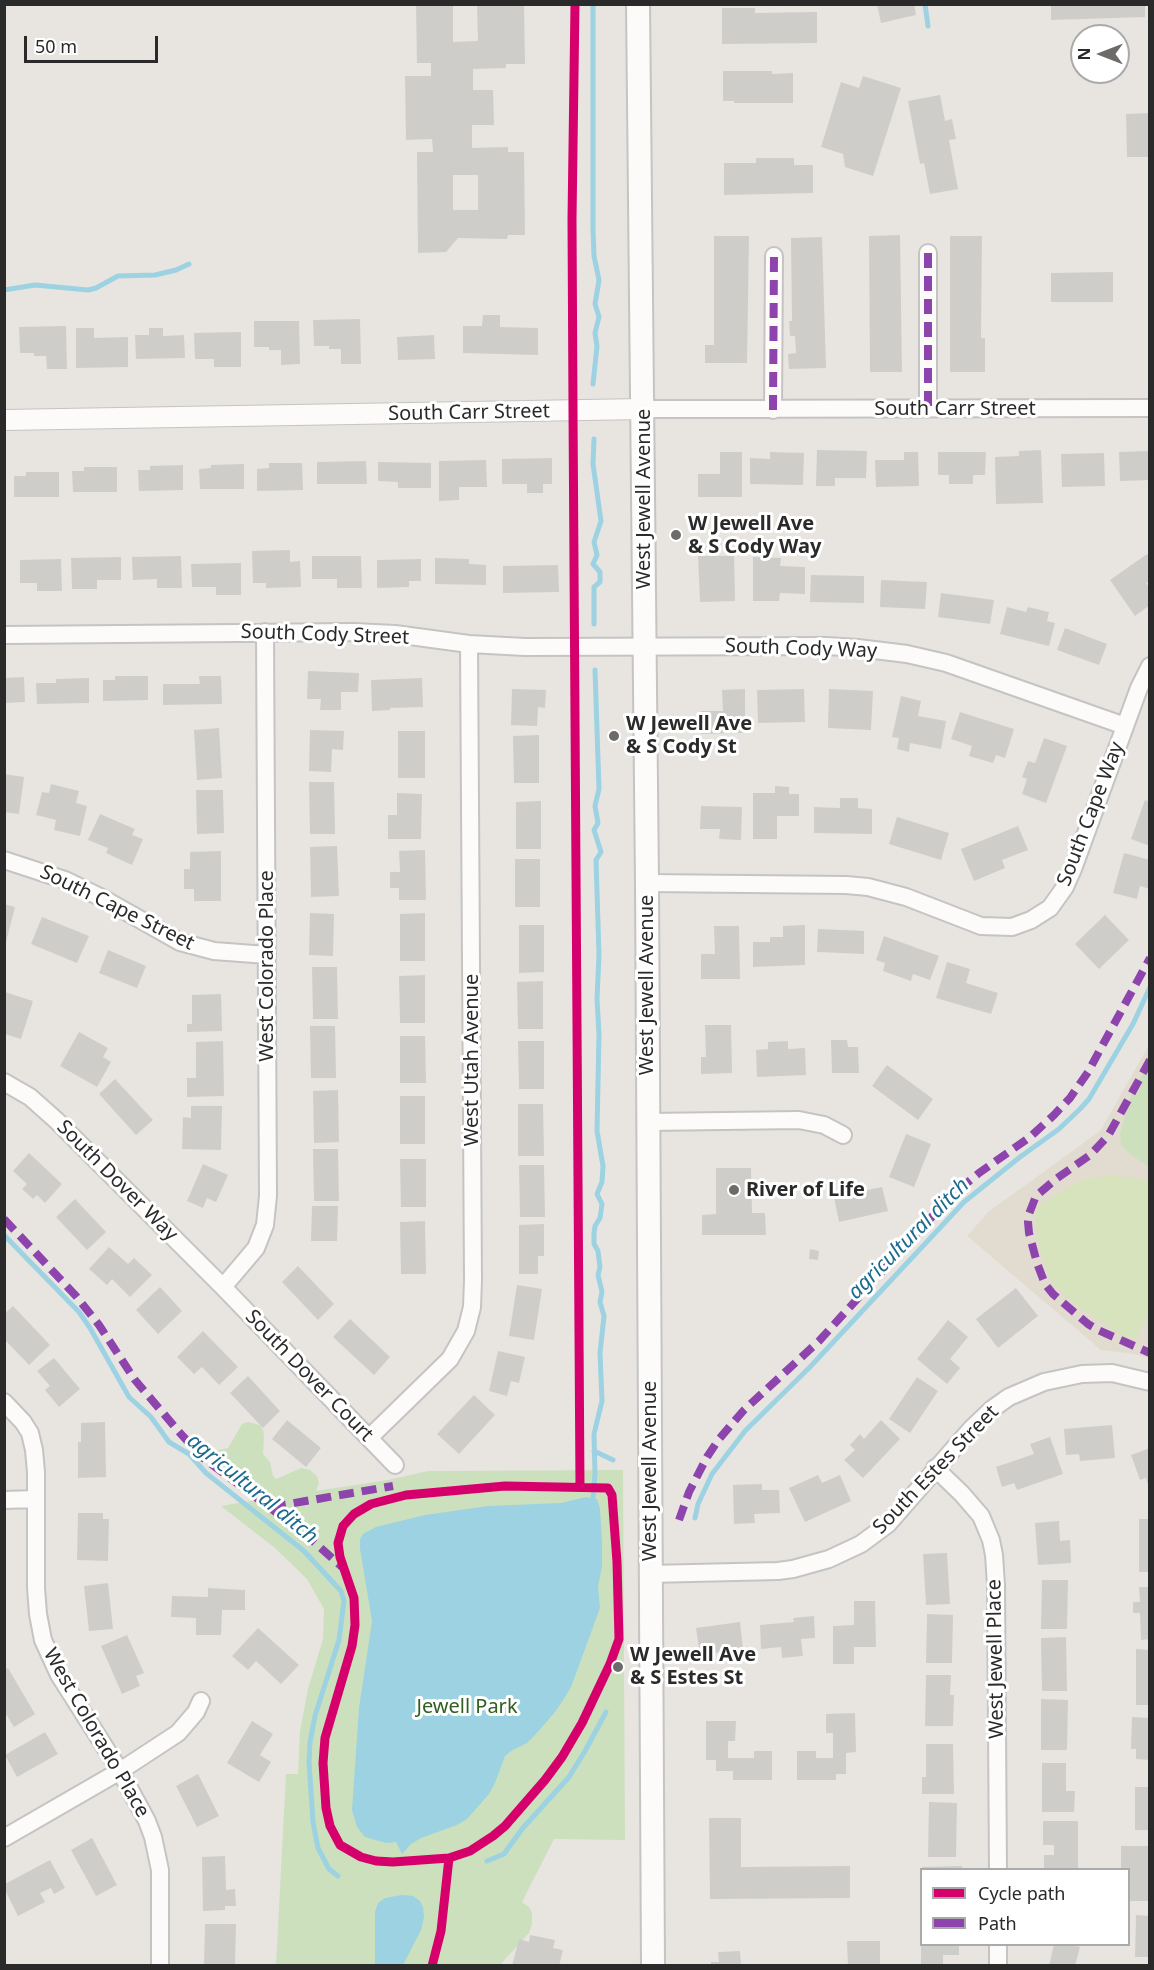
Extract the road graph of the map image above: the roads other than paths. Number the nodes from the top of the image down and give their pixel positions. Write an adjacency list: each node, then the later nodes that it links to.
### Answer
1 (638, 4): 5 (main road, West Jewell Avenue)
2 (928, 254): 6 (street)
3 (774, 256): 7 (street)
4 (1149, 408): 6 (street, South Carr Street)
5 (643, 409): 7 (street, South Carr Street); 8 (street, South Carr Street); 12 (main road, West Jewell Avenue)
6 (928, 409): 7 (street, South Carr Street)
7 (773, 410)
8 (4, 420)
9 (265, 632): 10 (street, South Cody Street); 11 (street, South Cody Street); 17 (street, West Colorado Place)
10 (4, 635)
11 (470, 644): 12 (street, South Cody Street); 24 (street, West Utah Avenue)
12 (645, 647): 14 (street, South Cody Way); 16 (main road, West Jewell Avenue)
13 (1149, 666): 14 (street, South Cape Way)
14 (1125, 726): 16 (street, South Cape Way)
15 (4, 860): 17 (street, South Cape Street)
16 (647, 884): 19 (main road, West Jewell Avenue)
17 (267, 955): 21 (street, West Colorado Place)
18 (4, 1082): 21 (street, South Dover Way)
19 (648, 1122): 20 (street); 29 (main road, West Jewell Avenue)
20 (843, 1136)
21 (223, 1287): 24 (street, South Dover Court)
22 (1149, 1382): 26 (street, South Estes Street)
23 (4, 1402): 27 (street, West Colorado Place)
24 (370, 1437): 25 (street, South Dover Court)
25 (395, 1465)
26 (935, 1468): 29 (street, South Estes Street); 33 (street, West Jewell Place)
27 (36, 1499): 28 (street); 31 (street, West Colorado Place)
28 (4, 1500)
29 (650, 1574): 36 (main road, West Jewell Avenue)
30 (201, 1701): 31 (street)
31 (120, 1771): 32 (street); 35 (street, West Colorado Place)
32 (4, 1838)
33 (998, 1868)
34 (998, 1946): 37 (street)
35 (160, 1965)
36 (653, 1965)
37 (998, 1965)

